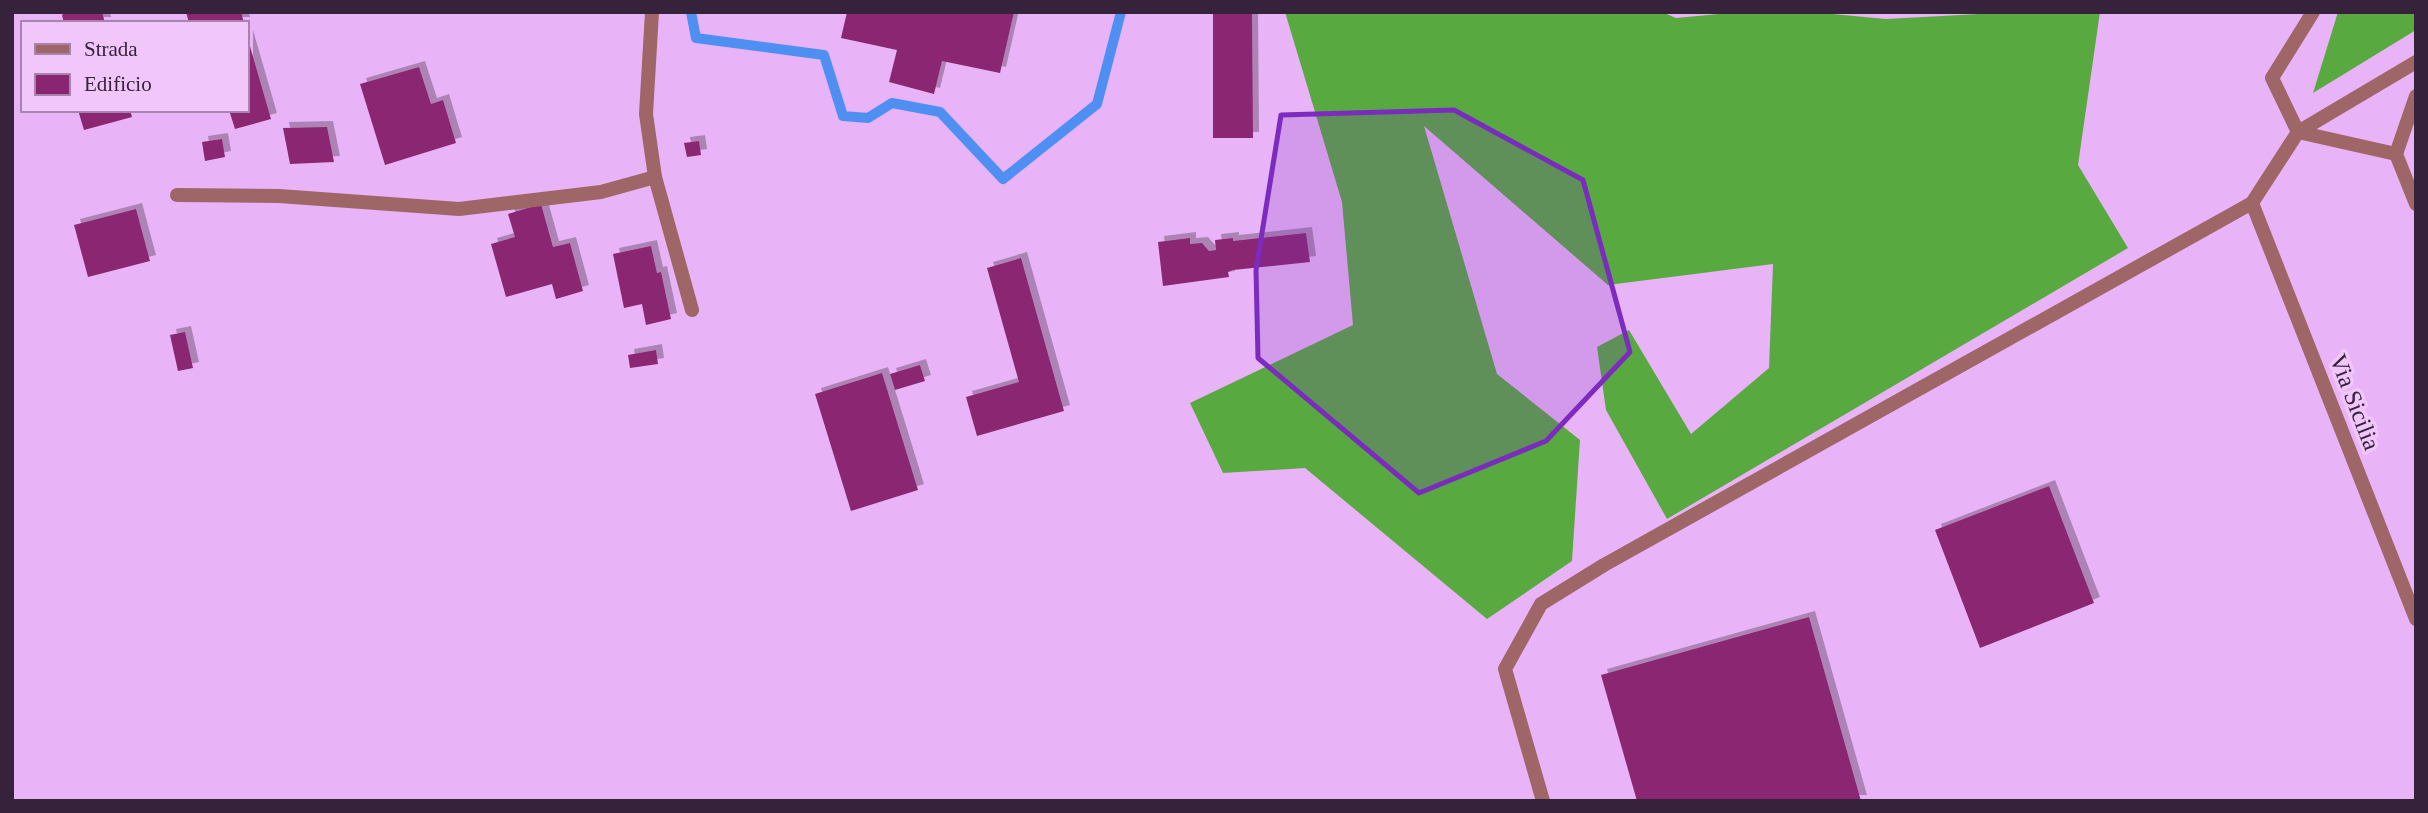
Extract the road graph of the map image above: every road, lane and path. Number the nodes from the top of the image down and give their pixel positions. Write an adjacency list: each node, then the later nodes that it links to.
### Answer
1 (652, 12): 7 (street)
2 (2313, 12): 5 (street)
3 (2416, 62): 5 (street)
4 (2416, 96): 6 (street)
5 (2298, 132): 6 (street); 9 (street)
6 (2396, 153): 10 (street)
7 (655, 177): 8 (street); 11 (street)
8 (177, 195)
9 (2252, 202): 12 (street, Via Sicilia); 13 (street)
10 (2416, 204)
11 (692, 310)
12 (2416, 618)
13 (1543, 801)

